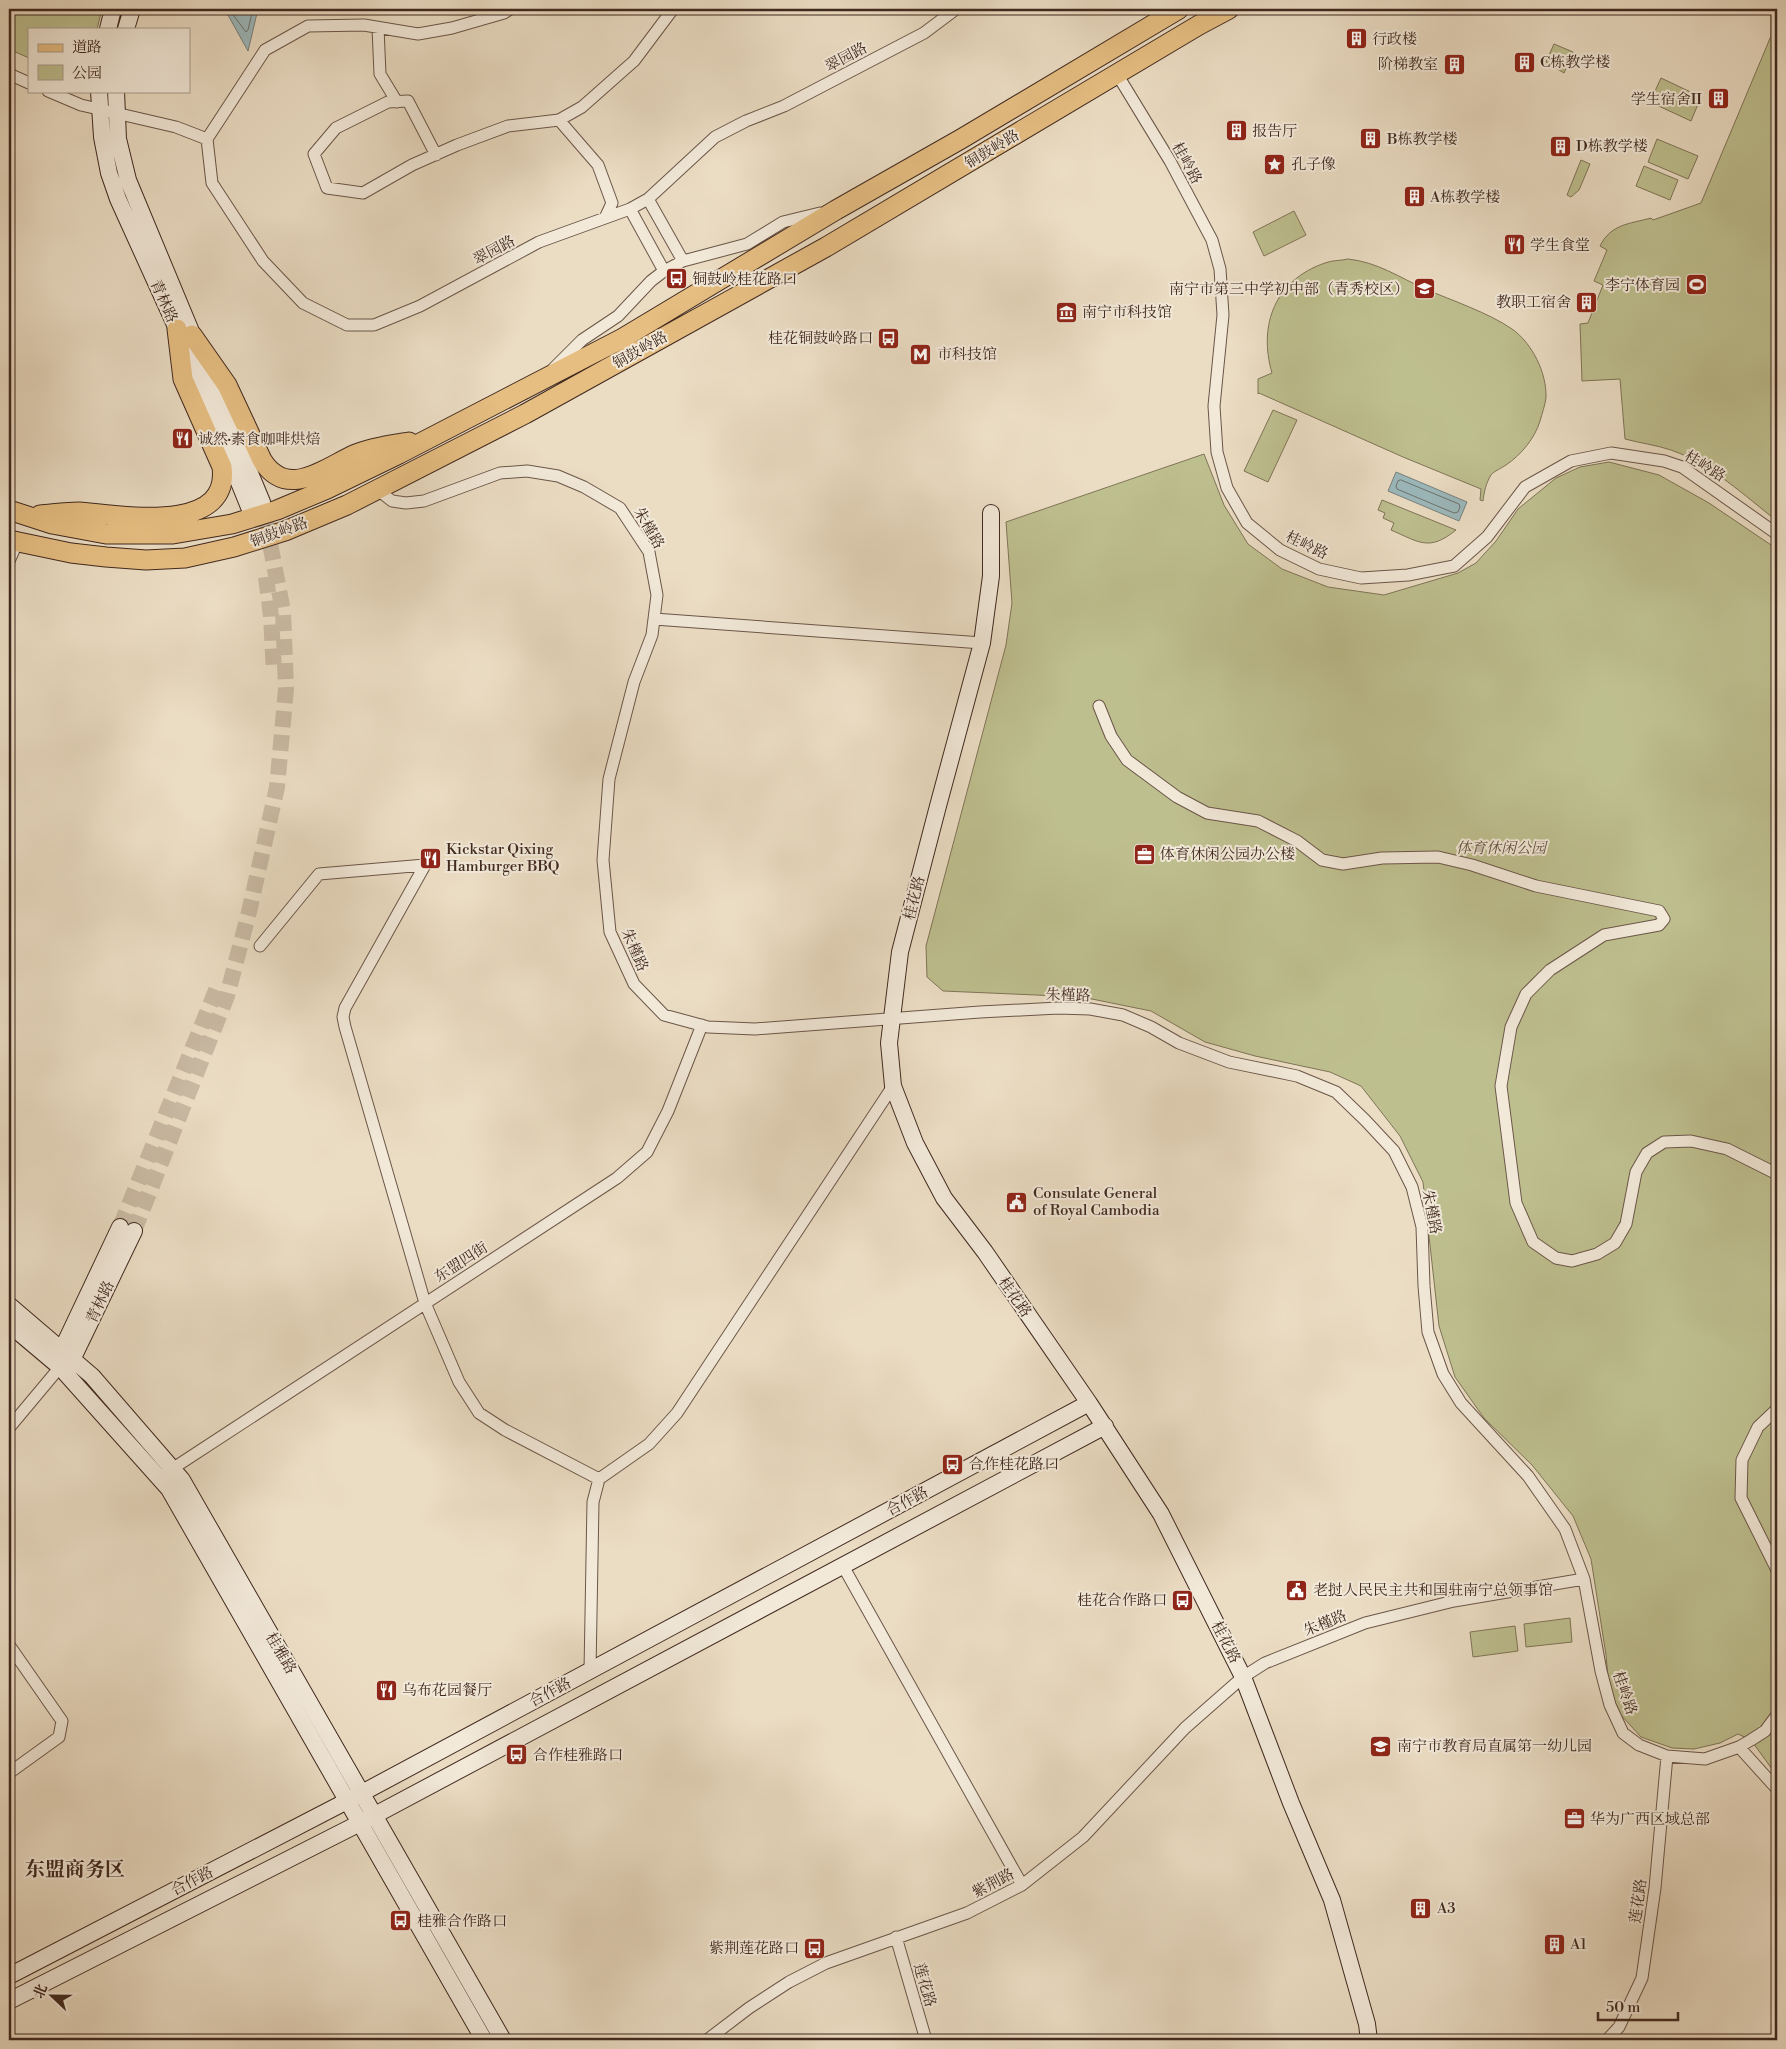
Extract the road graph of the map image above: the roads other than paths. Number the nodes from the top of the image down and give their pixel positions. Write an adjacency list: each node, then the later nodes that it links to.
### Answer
1 (113, 9): 8 (street)
2 (132, 9): 9 (street)
3 (510, 9): 10 (street)
4 (673, 9): 21 (street)
5 (956, 9): 25 (street, 翠园路)
6 (1179, 9): 18 (main road, 铜鼓岭路)
7 (1229, 9): 12 (main road, 铜鼓岭路)
8 (108, 28)
9 (126, 28)
10 (378, 28): 17 (street); 23 (street)
11 (9, 74): 13 (street)
12 (1117, 74): 22 (main road, 铜鼓岭路); 38 (street, 桂岭路)
13 (28, 83)
14 (50, 92): 19 (street)
15 (99, 92): 19 (street, 青林路)
16 (116, 92): 20 (street, 青林路)
17 (397, 102): 24 (street); 24 (street)
18 (1018, 104): 22 (main road); 27 (main road, 铜鼓岭路)
19 (100, 109): 20 (street); 31 (street, 青林路)
20 (116, 114): 23 (street); 31 (street, 青林路)
21 (559, 120): 24 (street); 28 (street)
22 (1031, 125): 34 (main road, 铜鼓岭路)
23 (207, 139): 28 (street, 翠园路)
24 (436, 155)
25 (648, 200): 26 (street, 翠园路); 29 (street)
26 (630, 209): 28 (street, 翠园路); 30 (street)
27 (836, 210): 29 (street); 32 (main road, 铜鼓岭路)
28 (605, 218)
29 (683, 261): 30 (street)
30 (664, 271): 32 (street)
31 (184, 332): 33 (main road); 35 (street, 青林路); 36 (main road)
32 (542, 380): 33 (main road, 铜鼓岭路)
33 (432, 437): 36 (main road, 铜鼓岭路)
34 (378, 490): 39 (main road, 铜鼓岭路); 41 (street, 朱槿路)
35 (255, 505)
36 (18, 513)
37 (991, 514): 42 (street, 桂花路)
38 (1777, 534)
39 (13, 542): 40 (street)
40 (9, 561)
41 (654, 619): 42 (street); 46 (street, 朱槿路)
42 (982, 643): 45 (street, 桂花路)
43 (1099, 706): 48 (street)
44 (260, 946): 50 (street)
45 (892, 1018): 46 (street, 朱槿路); 47 (street, 桂花路); 62 (street, 朱槿路)
46 (702, 1025): 50 (street, 东盟四街)
47 (893, 1086): 54 (street, 桂花路); 59 (street)
48 (1777, 1174)
49 (127, 1229): 53 (street, 青林路)
50 (425, 1303): 58 (street, 东盟四街); 59 (street)
51 (9, 1305): 53 (street, 桂雅路)
52 (9, 1324): 53 (street, 桂雅路)
53 (63, 1362): 57 (street); 58 (street, 桂雅路); 71 (street, 桂雅路)
54 (1089, 1403): 56 (street, 桂花路); 64 (street, 合作路)
55 (1777, 1409): 61 (street)
56 (1105, 1426): 60 (street); 65 (street, 桂花路)
57 (9, 1428)
58 (172, 1469): 71 (street, 桂雅路)
59 (599, 1479): 64 (street)
60 (843, 1566): 72 (street); 73 (street)
61 (1777, 1570)
62 (1584, 1579): 65 (street, 朱槿路); 68 (street, 桂岭路)
63 (9, 1645): 69 (street)
64 (590, 1670): 71 (street, 合作路)
65 (1244, 1677): 73 (street, 紫荆路); 81 (street, 桂花路)
66 (1777, 1715): 67 (street, 桂岭路)
67 (1739, 1747): 68 (street, 桂岭路); 70 (street)
68 (1667, 1756): 82 (street, 莲花路)
69 (9, 1773)
70 (1777, 1789)
71 (354, 1797): 72 (street, 桂雅路); 75 (street, 合作路)
72 (366, 1819): 76 (street); 77 (street, 桂雅路); 78 (street, 桂雅路)
73 (1022, 1885): 74 (street, 紫荆路)
74 (896, 1937): 79 (street, 紫荆路); 80 (street, 莲花路)
75 (9, 1976)
76 (9, 2001)
77 (484, 2040)
78 (503, 2040)
79 (707, 2040)
80 (926, 2040)
81 (1369, 2040)
82 (1607, 2040)

